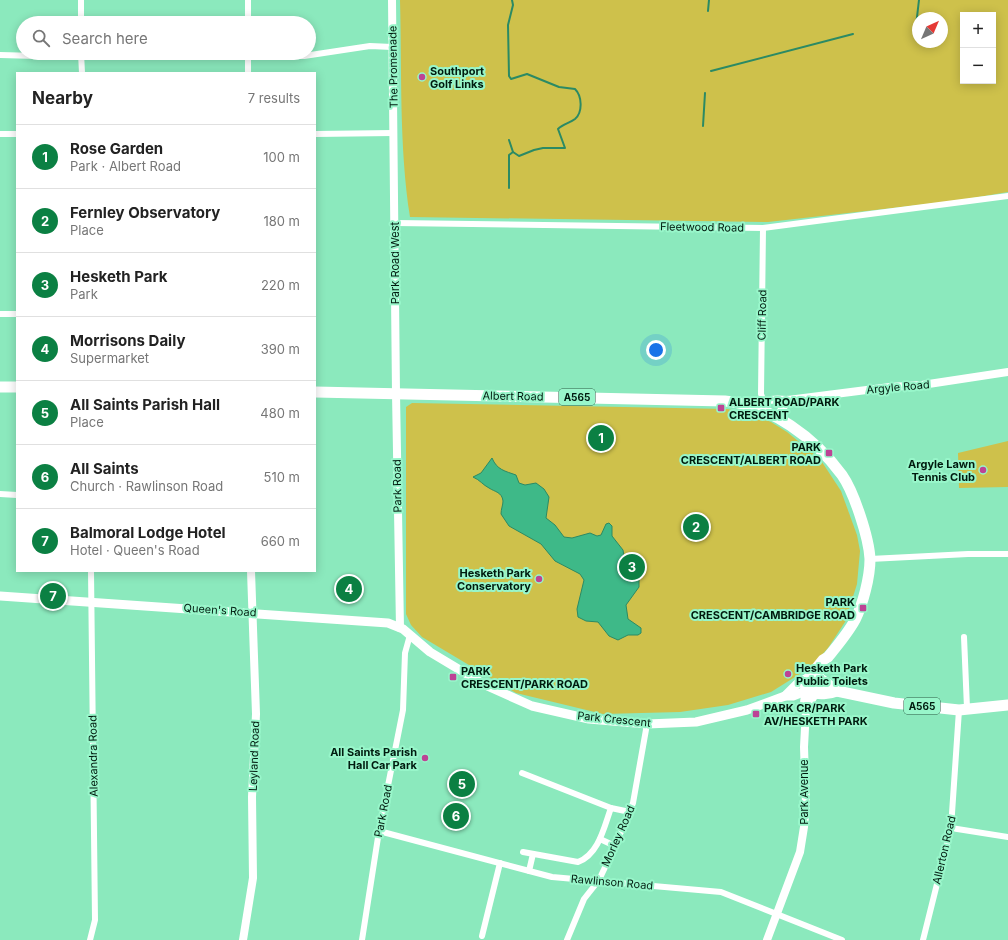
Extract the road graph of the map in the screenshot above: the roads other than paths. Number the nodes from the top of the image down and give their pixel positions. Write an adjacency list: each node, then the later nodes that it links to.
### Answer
1 (81, 0): 4 (street)
2 (248, 0): 5 (street)
3 (392, 0): 6 (street, The Promenade)
4 (81, 16)
5 (248, 16)
6 (392, 47): 7 (street); 17 (street, The Promenade)
7 (316, 54)
8 (0, 55): 9 (street)
9 (16, 55)
10 (82, 60): 12 (street)
11 (248, 60): 13 (street)
12 (82, 72)
13 (248, 72)
14 (0, 134): 15 (street)
15 (16, 134)
16 (316, 134): 17 (street)
17 (393, 134): 19 (street, Park Road West)
18 (1008, 196): 20 (street, Fleetwood Road)
19 (395, 223): 20 (street, Fleetwood Road); 27 (street, Park Road West)
20 (763, 228): 29 (street, Cliff Road)
21 (0, 314): 22 (street)
22 (16, 314)
23 (1008, 372): 28 (street, Argyle Road)
24 (0, 387): 25 (highway)
25 (16, 388)
26 (316, 392): 27 (highway, Albert Road / A565)
27 (396, 393): 29 (highway, Albert Road / A565); 40 (street, Park Road)
28 (788, 400): 29 (street, Argyle Road); 30 (street)
29 (760, 405): 30 (highway, Park Crescent / A565)
30 (777, 417): 34 (highway, Park Crescent / A565)
31 (0, 494): 32 (street)
32 (16, 495)
33 (1008, 554): 34 (street)
34 (870, 559): 44 (highway, Park Crescent / A565)
35 (91, 572): 38 (street, Alexandra Road)
36 (251, 572): 39 (street, Leyland Road)
37 (0, 596): 38 (main road, Queen's Road)
38 (91, 602): 39 (main road, Queen's Road); 68 (street, Alexandra Road)
39 (252, 613): 40 (main road, Queen's Road); 69 (street, Leyland Road)
40 (400, 628): 41 (main road, Queen's Road)
41 (410, 635): 43 (main road, Queen's Road); 57 (street, Park Road)
42 (964, 637): 51 (street, Allerton Road)
43 (430, 652): 52 (main road, Park Crescent)
44 (828, 657): 45 (highway, Park Crescent / A565); 46 (highway, Park Crescent / A565)
45 (809, 677): 46 (highway, A565); 47 (highway); 49 (main road, Park Crescent)
46 (821, 679): 47 (highway, A565); 48 (highway, A565)
47 (812, 691): 48 (highway, A565); 49 (main road, Park Crescent); 66 (street, Park Avenue)
48 (837, 691): 51 (highway, A565)
49 (785, 696): 52 (main road, Park Crescent)
50 (1008, 705): 51 (highway, A565)
51 (963, 709): 56 (street, Allerton Road)
52 (647, 724): 55 (street, Morley Road)
53 (522, 773): 54 (street)
54 (611, 808): 55 (street); 59 (street)
55 (630, 812): 60 (street, Morley Road)
56 (951, 828): 58 (street); 74 (street, Allerton Road)
57 (379, 831): 63 (street, Rawlinson Road); 70 (street, Park Road)
58 (1008, 837)
59 (600, 839): 60 (street); 62 (street)
60 (615, 846): 65 (street, Morley Road)
61 (523, 852): 62 (street)
62 (533, 854): 64 (street)
63 (500, 863): 64 (street, Rawlinson Road); 67 (street)
64 (529, 871): 65 (street, Rawlinson Road)
65 (599, 880): 66 (street, Rawlinson Road); 71 (street, Morley Road)
66 (779, 914): 72 (street, Park Avenue); 73 (street, Rawlinson Road)
67 (482, 936)
68 (90, 940)
69 (243, 940)
70 (362, 940)
71 (567, 940)
72 (768, 940)
73 (842, 940)
74 (923, 940)

